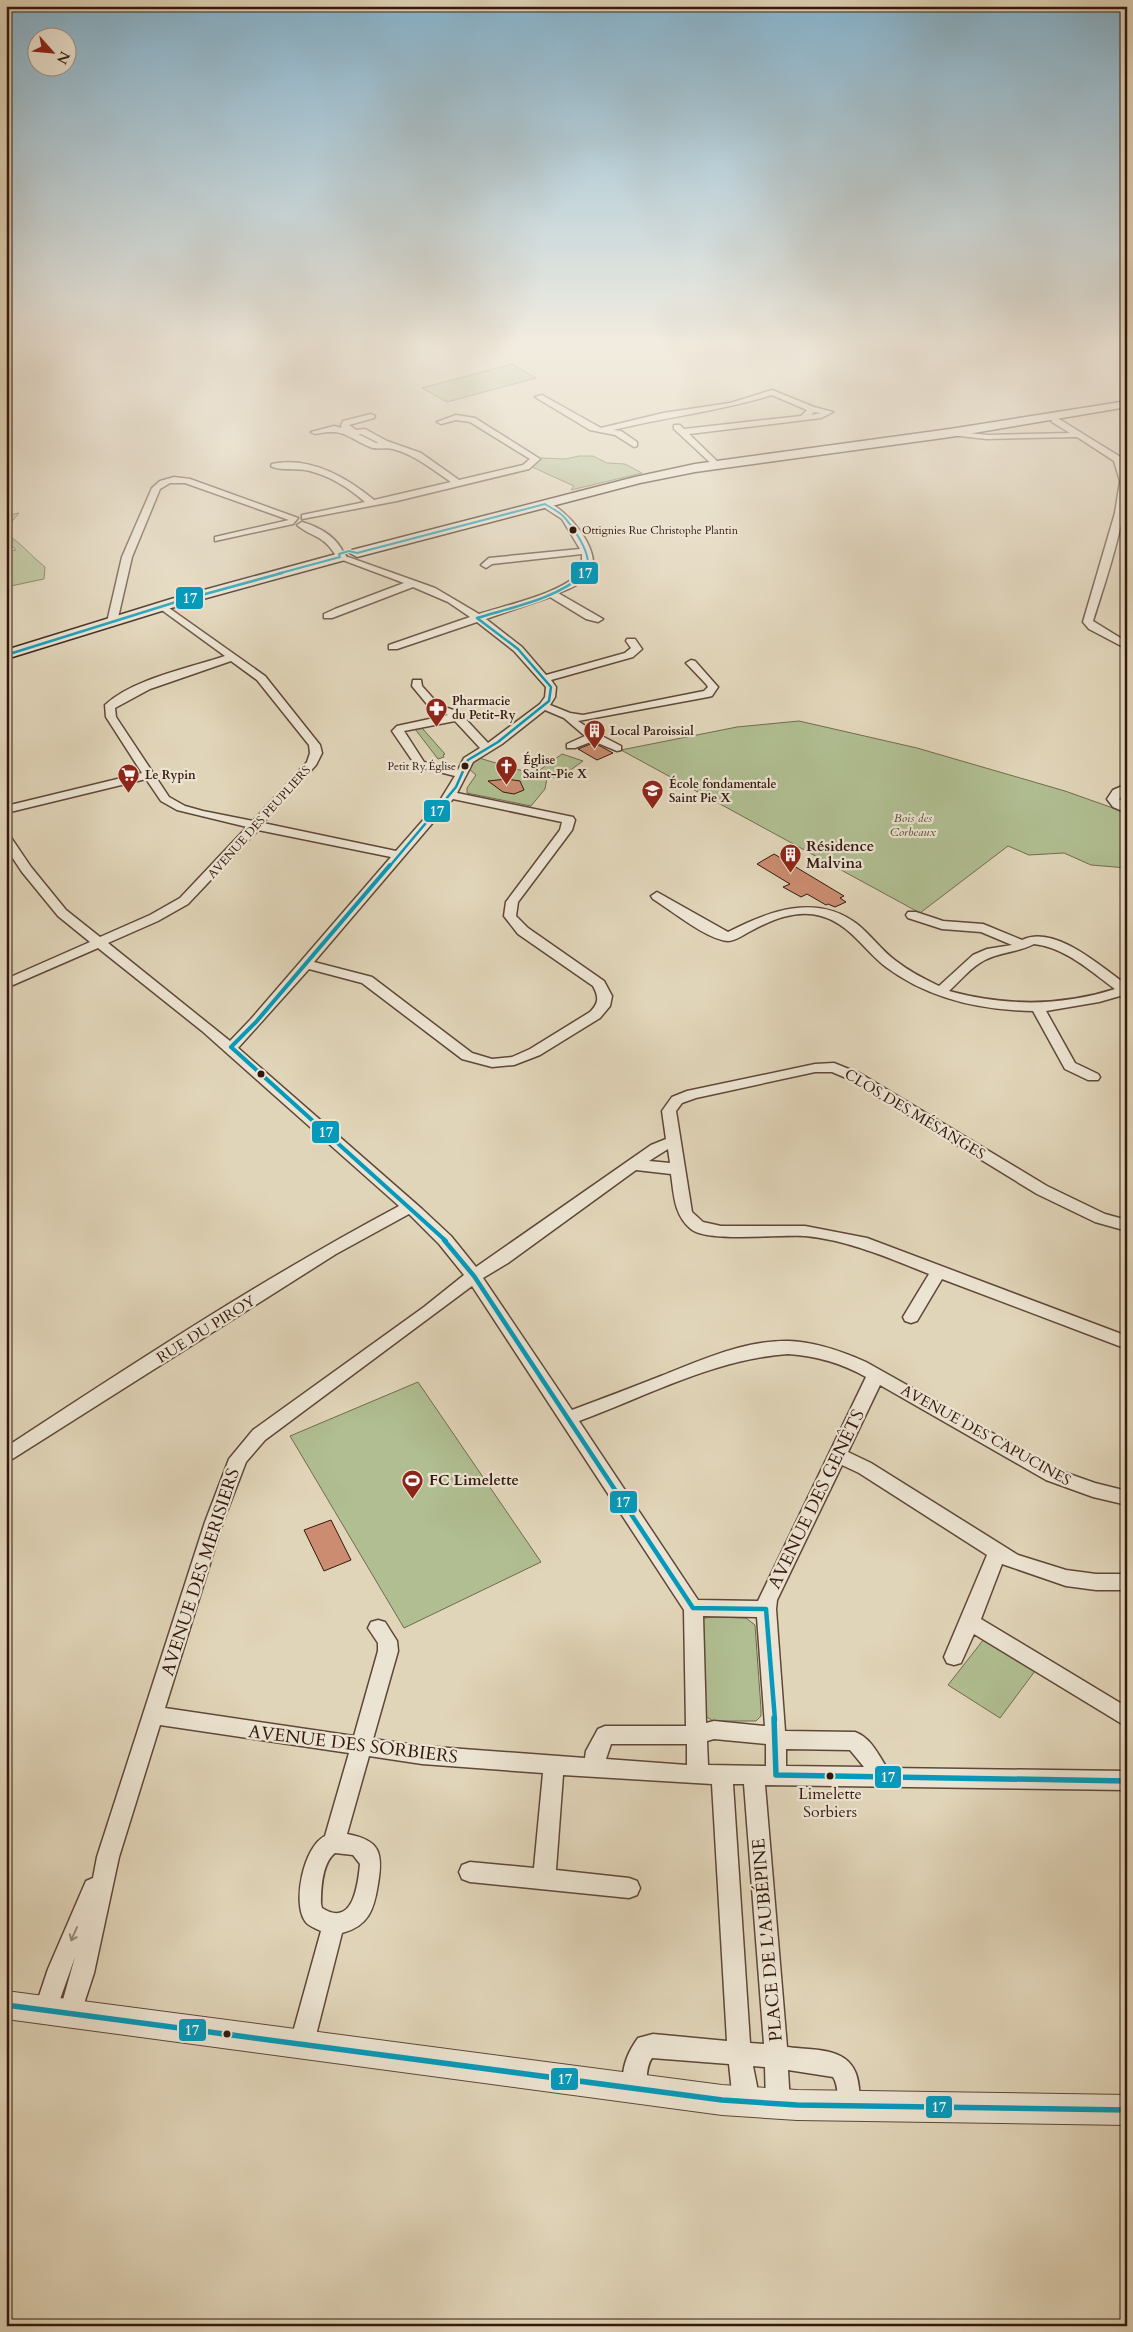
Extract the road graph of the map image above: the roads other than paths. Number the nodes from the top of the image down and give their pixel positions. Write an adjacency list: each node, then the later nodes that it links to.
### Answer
1 (412, 454): 10 (street)
2 (525, 454): 10 (street)
3 (704, 454): 6 (street)
4 (798, 454): 6 (main road)
5 (1104, 454): 8 (street)
6 (716, 465): 12 (main road)
7 (275, 466): 11 (street)
8 (1123, 467): 27 (street)
9 (169, 479): 13 (street); 14 (street); 25 (street)
10 (458, 483): 11 (street)
11 (372, 503): 13 (street)
12 (545, 504): 16 (street); 17 (main road)
13 (302, 522): 14 (street); 17 (street)
14 (277, 524): 15 (street)
15 (218, 540)
16 (586, 551): 18 (street); 20 (street)
17 (346, 553): 19 (street); 21 (main road)
18 (486, 565)
19 (413, 583): 22 (street); 23 (street)
20 (551, 593): 23 (street); 24 (street)
21 (162, 606): 25 (main road); 30 (street, AVENUE DES PEUPLIERS)
22 (328, 616)
23 (476, 618): 28 (street); 32 (street)
24 (598, 619)
25 (112, 622): 29 (main road)
26 (631, 641): 32 (street)
27 (1127, 646)
28 (393, 647)
29 (6, 655)
30 (233, 657): 41 (street); 49 (street, AVENUE DES PEUPLIERS)
31 (691, 664): 35 (street)
32 (543, 678): 34 (street)
33 (417, 682): 36 (street)
34 (544, 706): 35 (street); 39 (street)
35 (568, 716): 37 (street)
36 (456, 717): 39 (street); 42 (street)
37 (594, 736): 38 (street); 40 (street)
38 (571, 746)
39 (487, 748): 42 (street)
40 (617, 748)
41 (147, 773): 44 (street); 49 (street)
42 (460, 774): 45 (street)
43 (1127, 787): 48 (street)
44 (67, 792): 46 (street); 47 (street)
45 (450, 795): 51 (street); 56 (street)
46 (6, 803)
47 (6, 810)
48 (1127, 810)
49 (256, 825): 51 (street); 54 (street, AVENUE DES PEUPLIERS)
50 (6, 839): 54 (street)
51 (399, 855): 56 (street)
52 (657, 896): 59 (street)
53 (912, 915): 55 (street)
54 (100, 942): 57 (street, AVENUE DES PEUPLIERS); 61 (street)
55 (1022, 945): 58 (street); 59 (street)
56 (306, 964): 61 (street)
57 (6, 984)
58 (1126, 989): 60 (street)
59 (941, 991): 60 (street)
60 (1037, 1008): 62 (street)
61 (231, 1048): 66 (street)
62 (1093, 1077)
63 (673, 1142): 64 (street); 65 (street, CLOS DES MÉSANGES); 67 (street, CLOS DES MÉSANGES)
64 (634, 1165): 65 (street); 69 (street)
65 (678, 1170): 68 (street, CLOS DES MÉSANGES)
66 (410, 1207): 69 (street); 75 (street, RUE DU PIROY)
67 (1127, 1226)
68 (939, 1270): 70 (street); 71 (street, CLOS DES MÉSANGES)
69 (474, 1276): 73 (street); 84 (street, AVENUE DES MERISIERS)
70 (911, 1317)
71 (1127, 1343)
72 (876, 1375): 73 (street, AVENUE DES CAPUCINES); 74 (street, AVENUE DES GENÊTS); 76 (street, AVENUE DES CAPUCINES)
73 (569, 1418): 79 (street)
74 (838, 1455): 77 (street); 80 (street, AVENUE DES GENÊTS)
75 (6, 1456)
76 (1127, 1498)
77 (997, 1553): 78 (street); 81 (street)
78 (1127, 1582)
79 (693, 1608): 80 (street); 86 (street)
80 (766, 1608): 87 (street, AVENUE DES GENÊTS)
81 (970, 1622): 83 (street); 85 (street)
82 (378, 1628): 88 (street)
83 (954, 1657)
84 (154, 1715): 88 (street, AVENUE DES SORBIERS); 103 (street, AVENUE DES MERISIERS)
85 (1127, 1718)
86 (697, 1735): 87 (street); 90 (street); 91 (street)
87 (776, 1739): 94 (street, AVENUE DES GENÊTS); 95 (street)
88 (360, 1747): 89 (street, AVENUE DES SORBIERS); 97 (street)
89 (554, 1765): 90 (street, AVENUE DES SORBIERS); 99 (street)
90 (595, 1766): 91 (street, AVENUE DES SORBIERS)
91 (698, 1775): 92 (street, AVENUE DES SORBIERS)
92 (722, 1775): 93 (street, AVENUE DES SORBIERS); 105 (street, PLACE DE L'AUBÉPINE)
93 (754, 1775): 94 (street, AVENUE DES SORBIERS); 106 (street, PLACE DE L'AUBÉPINE)
94 (776, 1775): 95 (street, AVENUE DES SORBIERS)
95 (881, 1777): 96 (street, AVENUE DES SORBIERS)
96 (1127, 1781)
97 (334, 1843): 101 (street); 101 (street)
98 (470, 1872): 99 (street)
99 (544, 1880): 100 (street)
100 (630, 1888)
101 (334, 1923): 104 (street)
102 (6, 2005): 103 (street)
103 (58, 2012): 104 (street)
104 (302, 2043): 107 (street)
105 (738, 2054): 106 (street); 107 (street); 108 (street, PLACE DE L'AUBÉPINE)
106 (777, 2057): 109 (street, PLACE DE L'AUBÉPINE); 110 (street)
107 (635, 2090): 108 (street)
108 (744, 2102): 109 (street)
109 (778, 2104): 110 (street)
110 (849, 2106): 111 (street)
111 (1127, 2110)

